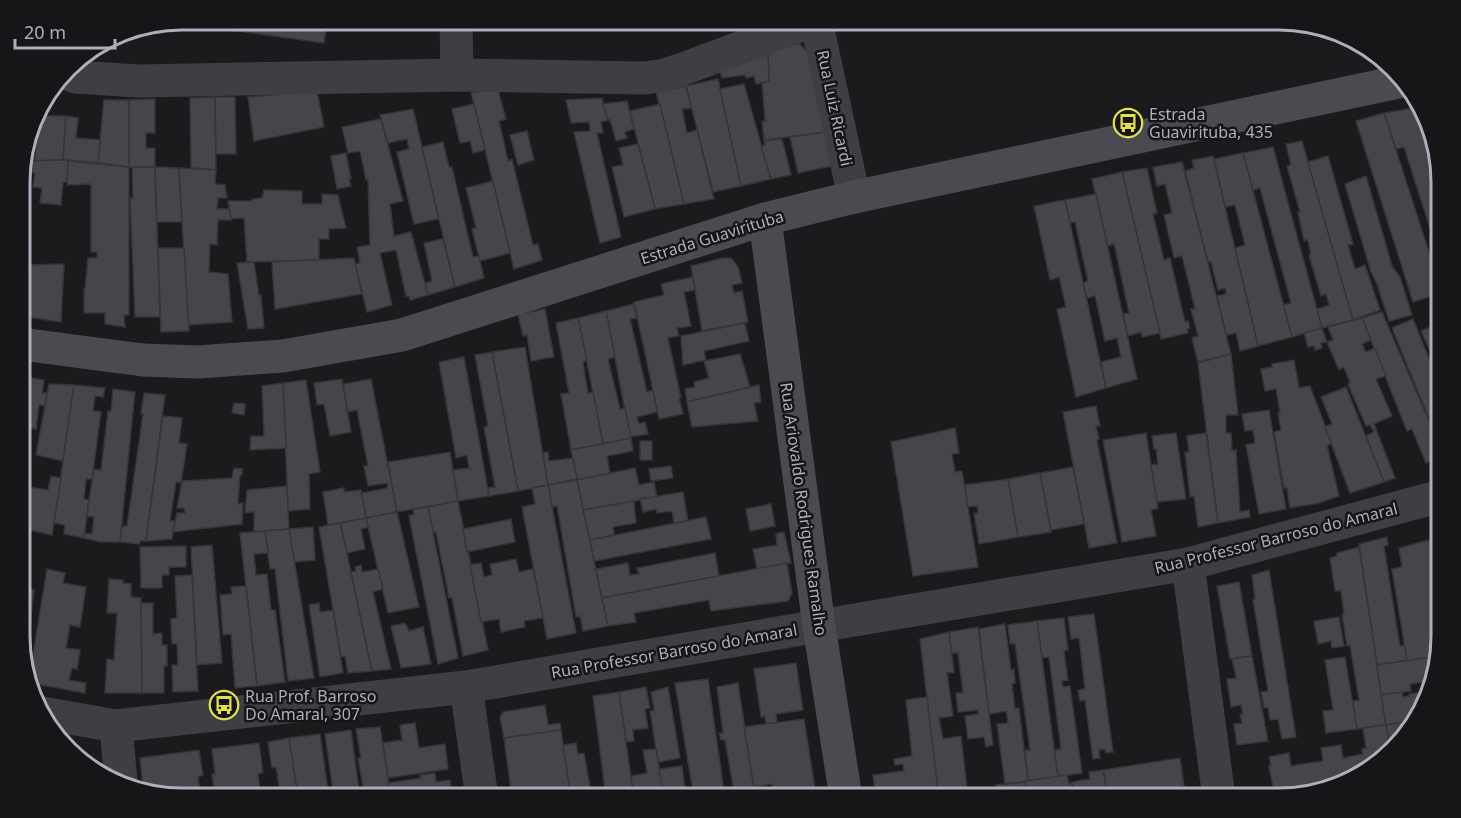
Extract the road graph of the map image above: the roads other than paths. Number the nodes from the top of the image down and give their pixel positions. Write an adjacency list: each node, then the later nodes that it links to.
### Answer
1 (456, 30): 4 (street)
2 (788, 30): 4 (street)
3 (818, 30): 7 (street, Rua Luiz Ricardi)
4 (457, 75): 5 (street)
5 (74, 76)
6 (1395, 83): 7 (street, Estrada Guavirituba)
7 (854, 197): 8 (street, Estrada Guavirituba)
8 (765, 219): 9 (street, Estrada Guavirituba); 12 (street, Rua Ariovaldo Rodrigues Ramalho)
9 (30, 345)
10 (1431, 499): 11 (street, Rua Professor Barroso do Amaral)
11 (1188, 564): 12 (street, Rua Professor Barroso do Amaral); 19 (street)
12 (819, 626): 13 (street, Rua Professor Barroso do Amaral); 18 (street, Rua Ariovaldo Rodrigues Ramalho)
13 (466, 687): 15 (street, Rua Professor Barroso do Amaral); 17 (street)
14 (52, 715): 15 (street, Rua Professor Barroso do Amaral)
15 (116, 726): 16 (street)
16 (120, 774)
17 (481, 788)
18 (844, 788)
19 (1218, 788)

